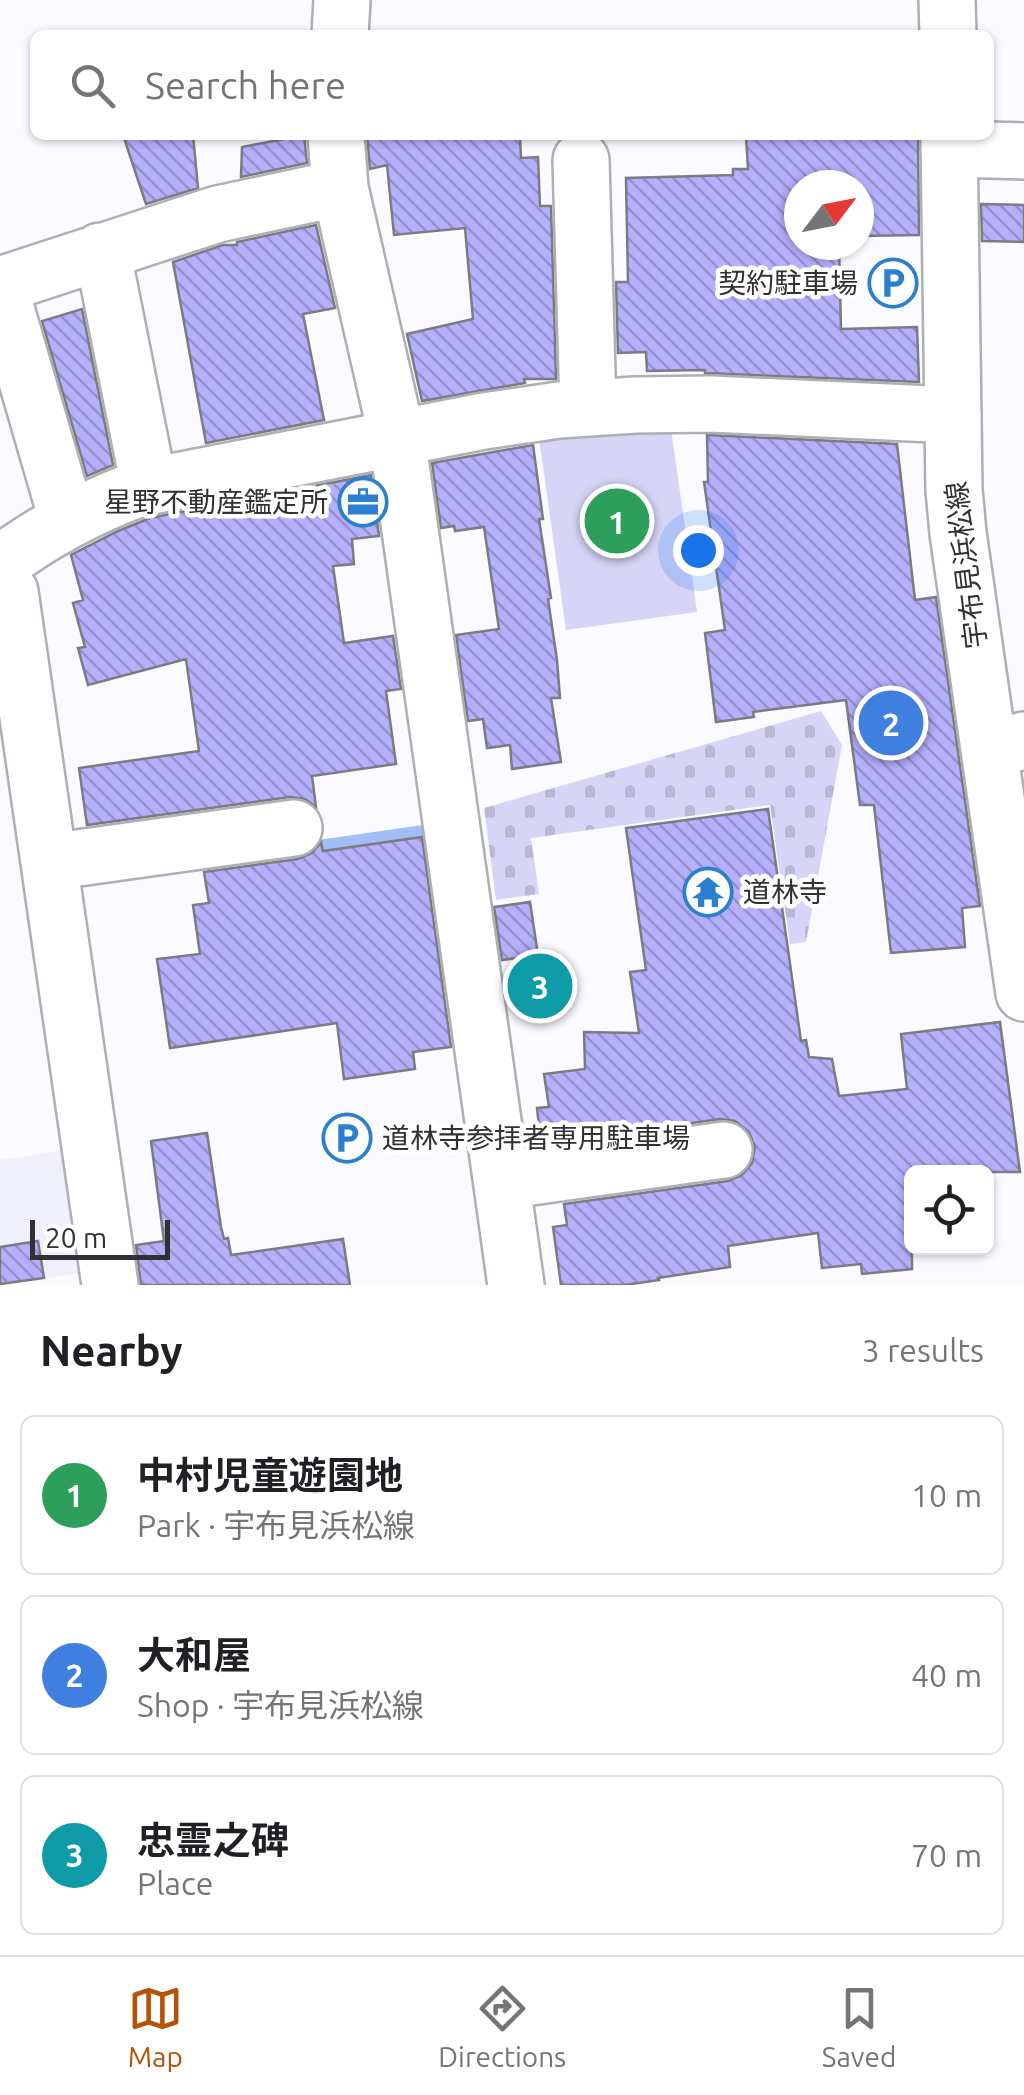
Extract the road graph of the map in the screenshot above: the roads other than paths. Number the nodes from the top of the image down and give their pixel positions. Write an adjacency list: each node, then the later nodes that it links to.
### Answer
1 (342, 0): 3 (street)
2 (947, 0): 4 (street)
3 (340, 30)
4 (948, 30)
5 (949, 142): 6 (street); 12 (street, 宇布見浜松線)
6 (1024, 151)
7 (582, 160): 11 (street)
8 (338, 161): 9 (street); 13 (street)
9 (100, 252): 10 (street); 14 (street)
10 (0, 286): 15 (street)
11 (588, 408): 12 (street); 13 (street)
12 (953, 415): 18 (street, 宇布見浜松線)
13 (397, 437): 14 (street); 24 (street)
14 (150, 486): 15 (street)
15 (70, 517): 16 (street)
16 (0, 564)
17 (0, 578): 20 (street)
18 (1007, 746): 21 (street, 宇布見浜松線)
19 (294, 828): 20 (street)
20 (49, 862): 25 (street)
21 (1018, 899): 22 (street, 宇布見浜松線)
22 (1024, 992)
23 (724, 1150): 24 (street)
24 (502, 1180): 26 (street)
25 (110, 1285)
26 (516, 1285)

